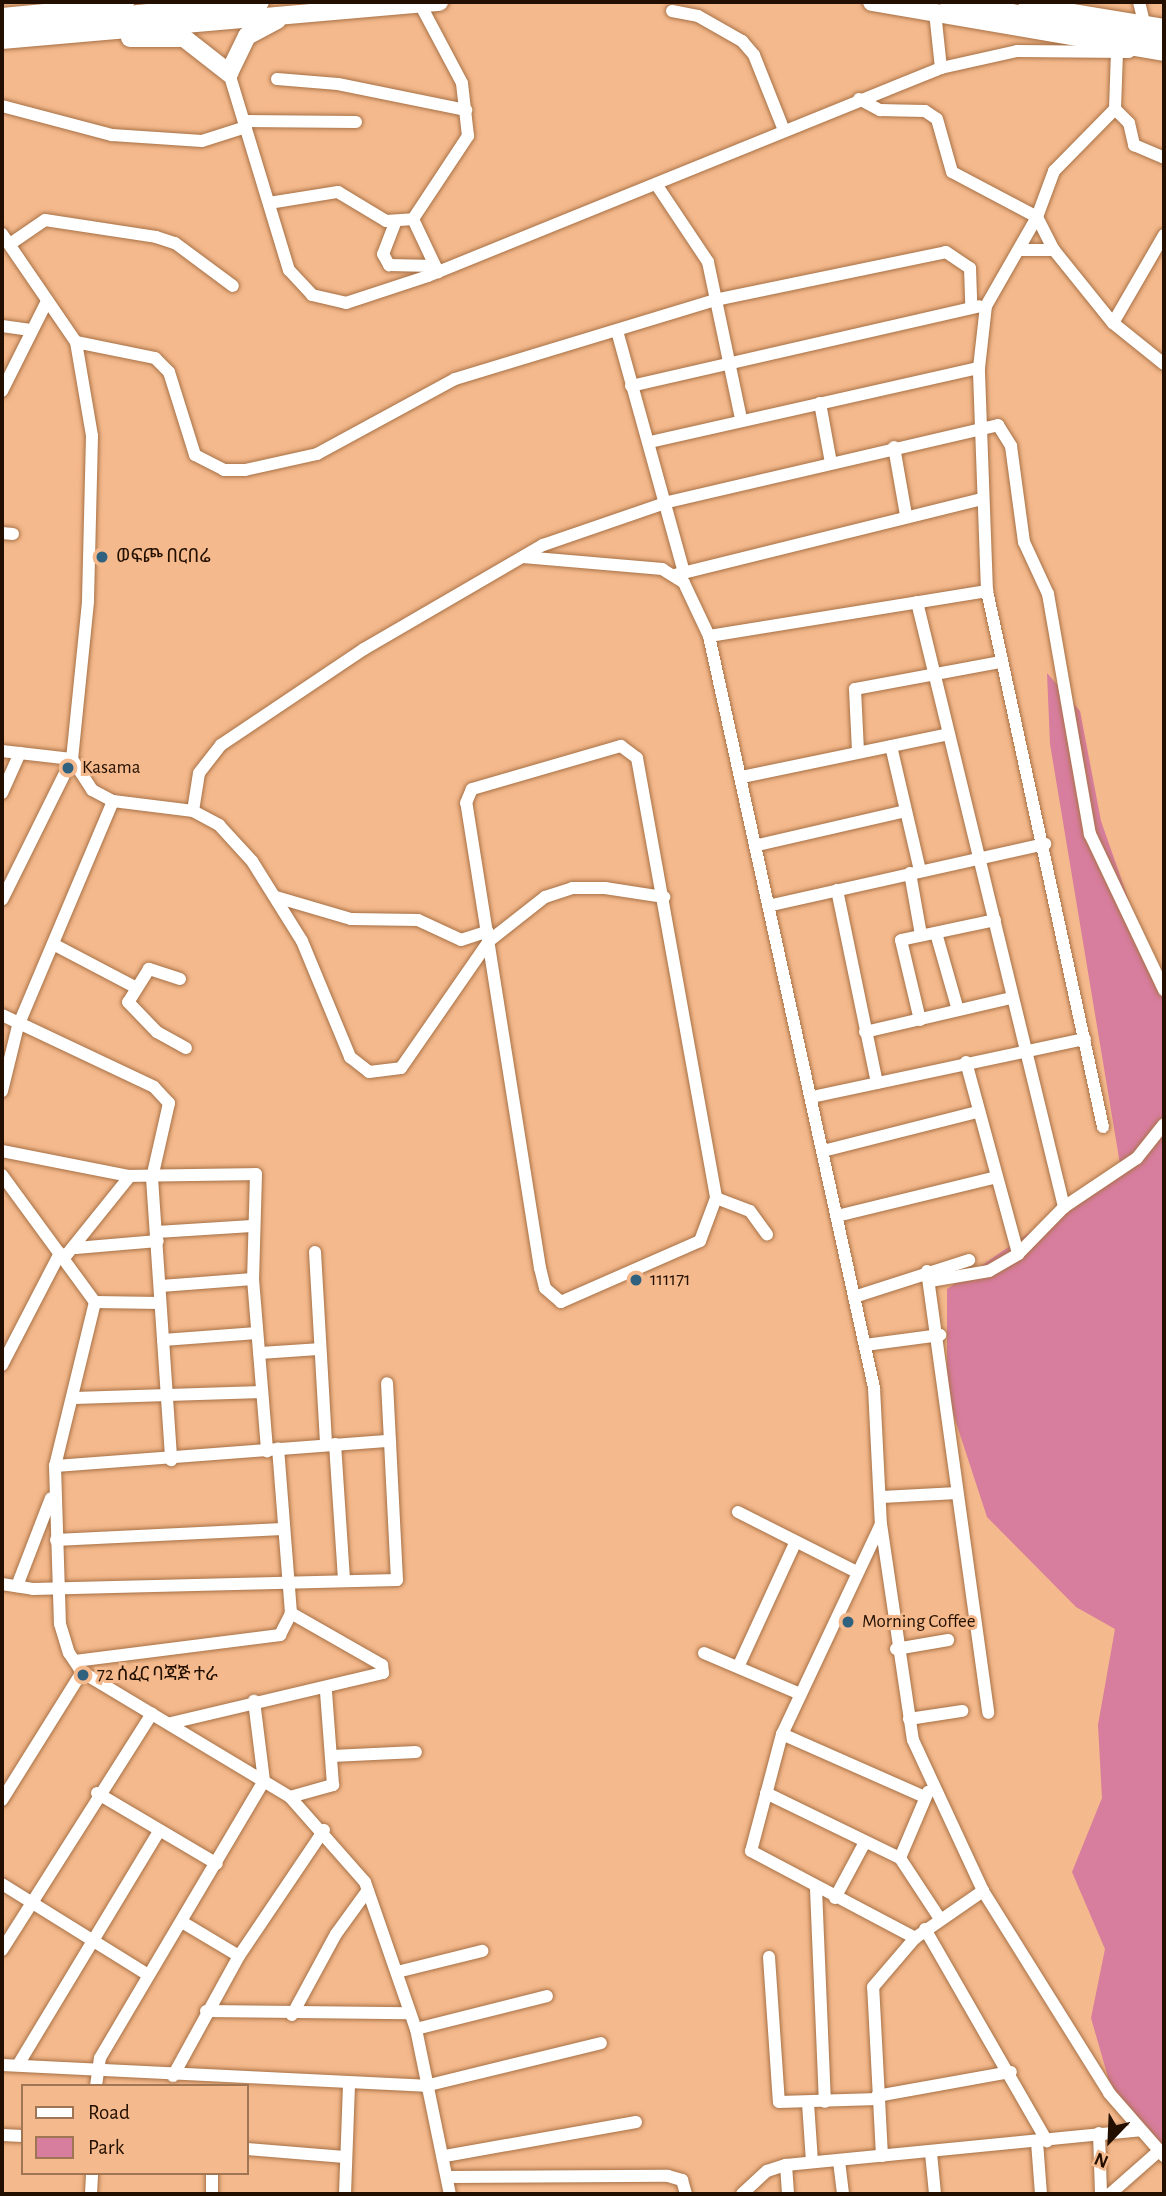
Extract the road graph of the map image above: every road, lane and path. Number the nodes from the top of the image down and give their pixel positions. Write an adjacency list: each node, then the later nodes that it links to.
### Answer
1 (113, 2): 2 (street); 12 (street)
2 (128, 2)
3 (260, 2): 15 (highway)
4 (439, 2): 8 (highway)
5 (872, 2): 9 (highway)
6 (1024, 2): 13 (street)
7 (1139, 2): 13 (street)
8 (420, 4): 10 (highway); 26 (street)
9 (942, 7): 17 (highway); 20 (street)
10 (310, 11): 16 (highway); 21 (highway)
11 (672, 11): 29 (street)
12 (2, 14)
13 (1144, 22): 14 (street)
14 (1164, 25)
15 (2, 27)
16 (2, 40)
17 (1163, 48): 19 (street)
18 (2, 50): 21 (highway)
19 (1117, 52): 20 (street); 25 (street)
20 (941, 68): 23 (street)
21 (229, 74): 28 (street)
22 (277, 79): 26 (street)
23 (859, 99): 29 (street); 33 (street)
24 (2, 106): 28 (street)
25 (1115, 109): 30 (street); 33 (street)
26 (466, 110): 34 (street)
27 (356, 122): 28 (street)
28 (245, 124): 32 (street)
29 (783, 128): 31 (street)
30 (1164, 158)
31 (656, 184): 40 (street); 42 (street)
32 (269, 203): 35 (street); 40 (street)
33 (1037, 217): 38 (street); 39 (street)
34 (413, 219): 35 (street); 40 (street)
35 (395, 223): 40 (street)
36 (1164, 235): 46 (street)
37 (6, 239): 41 (street); 43 (street)
38 (1020, 250): 39 (street); 45 (street)
39 (1054, 250): 46 (street)
40 (437, 269)
41 (233, 286)
42 (715, 300): 44 (street); 49 (street); 51 (street)
43 (47, 301): 48 (street); 50 (street)
44 (971, 306): 45 (street); 51 (street)
45 (986, 306): 53 (street)
46 (1113, 323): 52 (street)
47 (2, 326): 48 (street)
48 (29, 330): 55 (street)
49 (617, 331): 50 (street); 54 (street)
50 (76, 342): 77 (street)
51 (729, 363): 54 (street); 57 (street)
52 (1164, 364)
53 (979, 368): 56 (street); 58 (street)
54 (631, 386): 59 (street)
55 (2, 391)
56 (820, 403): 57 (street); 61 (street)
57 (741, 419): 59 (street)
58 (983, 425): 60 (street); 62 (street); 99 (street)
59 (650, 442): 63 (street)
60 (894, 447): 61 (street); 64 (street)
61 (831, 463): 63 (street)
62 (983, 499): 64 (street); 67 (street)
63 (668, 502): 65 (street); 66 (street)
64 (906, 515): 66 (street)
65 (523, 556): 66 (street); 81 (street)
66 (679, 573): 69 (street)
67 (987, 591): 68 (street); 70 (street)
68 (916, 603): 69 (street); 71 (street)
69 (709, 636): 78 (street)
70 (1002, 662): 71 (street); 83 (street)
71 (934, 675): 72 (street); 75 (street)
72 (949, 734): 73 (street); 85 (street)
73 (891, 746): 75 (street); 82 (street)
74 (2, 751): 76 (street)
75 (858, 751): 78 (street)
76 (20, 753): 77 (street); 79 (street)
77 (72, 759): 80 (street); 90 (street)
78 (742, 777): 84 (street)
79 (2, 793)
80 (113, 801): 81 (street); 96 (street)
81 (193, 811): 88 (street)
82 (905, 811): 84 (street); 86 (street)
83 (1045, 844): 85 (street); 106 (street)
84 (758, 845): 91 (street)
85 (979, 858): 86 (street); 92 (street)
86 (915, 872): 87 (street); 94 (street)
87 (837, 890): 91 (street); 105 (street)
88 (276, 897): 95 (street); 95 (street)
89 (664, 898): 95 (street); 95 (street); 122 (street)
90 (2, 900)
91 (772, 905): 112 (street)
92 (995, 920): 93 (street); 100 (street)
93 (936, 933): 94 (street); 101 (street)
94 (921, 935): 103 (street)
95 (488, 936): 122 (street)
96 (53, 944): 98 (street); 104 (street)
97 (180, 979): 98 (street)
98 (135, 987): 107 (street)
99 (1164, 990)
100 (1011, 998): 101 (street); 108 (street)
101 (958, 1010): 103 (street)
102 (2, 1015): 104 (street)
103 (920, 1020): 105 (street)
104 (18, 1026): 111 (street); 120 (street)
105 (864, 1032): 110 (street)
106 (1085, 1039): 108 (street); 115 (street)
107 (186, 1048)
108 (1023, 1051): 109 (street); 123 (street)
109 (966, 1062): 110 (street); 113 (street)
110 (877, 1083): 112 (street)
111 (2, 1091)
112 (812, 1097): 117 (street)
113 (977, 1112): 117 (street); 121 (street)
114 (1164, 1124): 123 (street)
115 (1104, 1127)
116 (2, 1151): 119 (street)
117 (823, 1151): 124 (street)
118 (2, 1175): 131 (street)
119 (130, 1176): 120 (street); 128 (street)
120 (152, 1178): 125 (street); 127 (street)
121 (993, 1178): 124 (street); 130 (street)
122 (716, 1198): 126 (street)
123 (1064, 1208): 130 (street)
124 (836, 1216): 136 (street)
125 (252, 1226): 127 (street); 134 (street)
126 (767, 1234)
127 (158, 1237): 128 (street); 135 (street)
128 (76, 1248): 131 (street)
129 (315, 1252): 143 (street)
130 (1018, 1254): 133 (street)
131 (62, 1255): 137 (street); 145 (street)
132 (970, 1260): 133 (street)
133 (929, 1276): 136 (street); 140 (street)
134 (253, 1279): 135 (street); 139 (street)
135 (161, 1286): 138 (street)
136 (854, 1297): 142 (street)
137 (95, 1302): 138 (street); 149 (street)
138 (160, 1303): 141 (street)
139 (257, 1333): 141 (street); 144 (street)
140 (940, 1335): 142 (street); 156 (street)
141 (163, 1340): 148 (street)
142 (865, 1345): 157 (street)
143 (319, 1349): 144 (street); 151 (street)
144 (259, 1353): 147 (street)
145 (2, 1365)
146 (387, 1383): 150 (street)
147 (262, 1392): 148 (street); 152 (street)
148 (168, 1397): 149 (street); 153 (street)
149 (74, 1398): 154 (street)
150 (390, 1441): 151 (street); 164 (street)
151 (331, 1444): 152 (street); 164 (street)
152 (273, 1450): 153 (street); 160 (street)
153 (171, 1460): 154 (street)
154 (55, 1466): 155 (street)
155 (54, 1491): 161 (street); 167 (street)
156 (956, 1493): 157 (street); 179 (street)
157 (883, 1497): 159 (street)
158 (738, 1512): 162 (street)
159 (881, 1524): 163 (street); 171 (street)
160 (282, 1529): 161 (street); 165 (street)
161 (56, 1540): 168 (street)
162 (795, 1543): 163 (street); 173 (street)
163 (855, 1571): 176 (street)
164 (344, 1581): 165 (street)
165 (288, 1583): 168 (street); 169 (street)
166 (2, 1584): 167 (street)
167 (17, 1586): 168 (street)
168 (58, 1588): 174 (street)
169 (291, 1613): 174 (street); 175 (street)
170 (948, 1640): 171 (street)
171 (896, 1648): 181 (street)
172 (704, 1653): 173 (street)
173 (739, 1665): 176 (street)
174 (79, 1667): 180 (street); 192 (street)
175 (326, 1691): 177 (street); 185 (street)
176 (800, 1694): 183 (street)
177 (254, 1701): 182 (street); 186 (street)
178 (962, 1711): 181 (street)
179 (988, 1713)
180 (152, 1714): 182 (street); 188 (street)
181 (909, 1719): 187 (street)
182 (171, 1723): 186 (street)
183 (782, 1734): 189 (street); 191 (street)
184 (416, 1752): 185 (street)
185 (332, 1756): 190 (street)
186 (264, 1781): 190 (street); 197 (street)
187 (931, 1785): 191 (street); 201 (street)
188 (97, 1793): 194 (street); 203 (street)
189 (766, 1793): 195 (street); 199 (street)
190 (290, 1797): 193 (street)
191 (925, 1797): 196 (street)
192 (2, 1800)
193 (324, 1830): 200 (street); 210 (street)
194 (159, 1831): 197 (street); 207 (street)
195 (865, 1842): 196 (street); 202 (street)
196 (900, 1858): 204 (street)
197 (217, 1864): 205 (street)
198 (2, 1884): 203 (street)
199 (816, 1888): 202 (street); 232 (street)
200 (368, 1890): 212 (street); 217 (street)
201 (983, 1891): 204 (street); 234 (street)
202 (835, 1898): 206 (street)
203 (31, 1904): 207 (street); 208 (street)
204 (940, 1919): 206 (street)
205 (182, 1922): 210 (street); 213 (street)
206 (920, 1933): 223 (street); 231 (street)
207 (91, 1940): 213 (street); 221 (street)
208 (2, 1950)
209 (482, 1951): 212 (street)
210 (239, 1956): 215 (street)
211 (769, 1957): 233 (street)
212 (397, 1972): 216 (street)
213 (148, 1975): 222 (street)
214 (547, 1996): 218 (street)
215 (206, 2011): 217 (street); 224 (street)
216 (411, 2013): 217 (street); 218 (street)
217 (292, 2015)
218 (416, 2029): 229 (street)
219 (601, 2043): 229 (street)
220 (2, 2065): 221 (street)
221 (18, 2065): 222 (street)
222 (97, 2071): 224 (street); 226 (street)
223 (1011, 2072): 231 (street); 240 (street)
224 (173, 2076): 225 (street)
225 (214, 2083): 227 (street)
226 (96, 2084)
227 (248, 2084)
228 (248, 2084): 230 (street)
229 (425, 2086): 230 (street); 244 (street)
230 (349, 2087): 246 (street)
231 (877, 2098): 232 (street); 245 (street)
232 (825, 2102): 233 (street)
233 (808, 2103): 248 (street)
234 (1126, 2115): 236 (street); 237 (street)
235 (636, 2122): 244 (street)
236 (1140, 2130): 237 (street); 243 (street)
237 (1099, 2133): 240 (street); 265 (street)
238 (2, 2135): 239 (street)
239 (21, 2136)
240 (1042, 2141): 242 (street); 264 (street)
241 (248, 2149): 246 (street)
242 (931, 2153): 245 (street); 263 (street)
243 (1162, 2154): 266 (street)
244 (445, 2156): 252 (street)
245 (882, 2156): 247 (street)
246 (345, 2157): 256 (street)
247 (839, 2161): 248 (street); 262 (street)
248 (812, 2162): 249 (street)
249 (786, 2165): 253 (street); 261 (street)
250 (92, 2175): 254 (street)
251 (212, 2175): 255 (street)
252 (448, 2177): 257 (street); 258 (street)
253 (756, 2178): 259 (street); 260 (street)
254 (91, 2194)
255 (212, 2194)
256 (345, 2194)
257 (450, 2194)
258 (687, 2194)
259 (742, 2194)
260 (757, 2194)
261 (788, 2194)
262 (843, 2194)
263 (935, 2194)
264 (1041, 2194)
265 (1101, 2194)
266 (1110, 2194)

